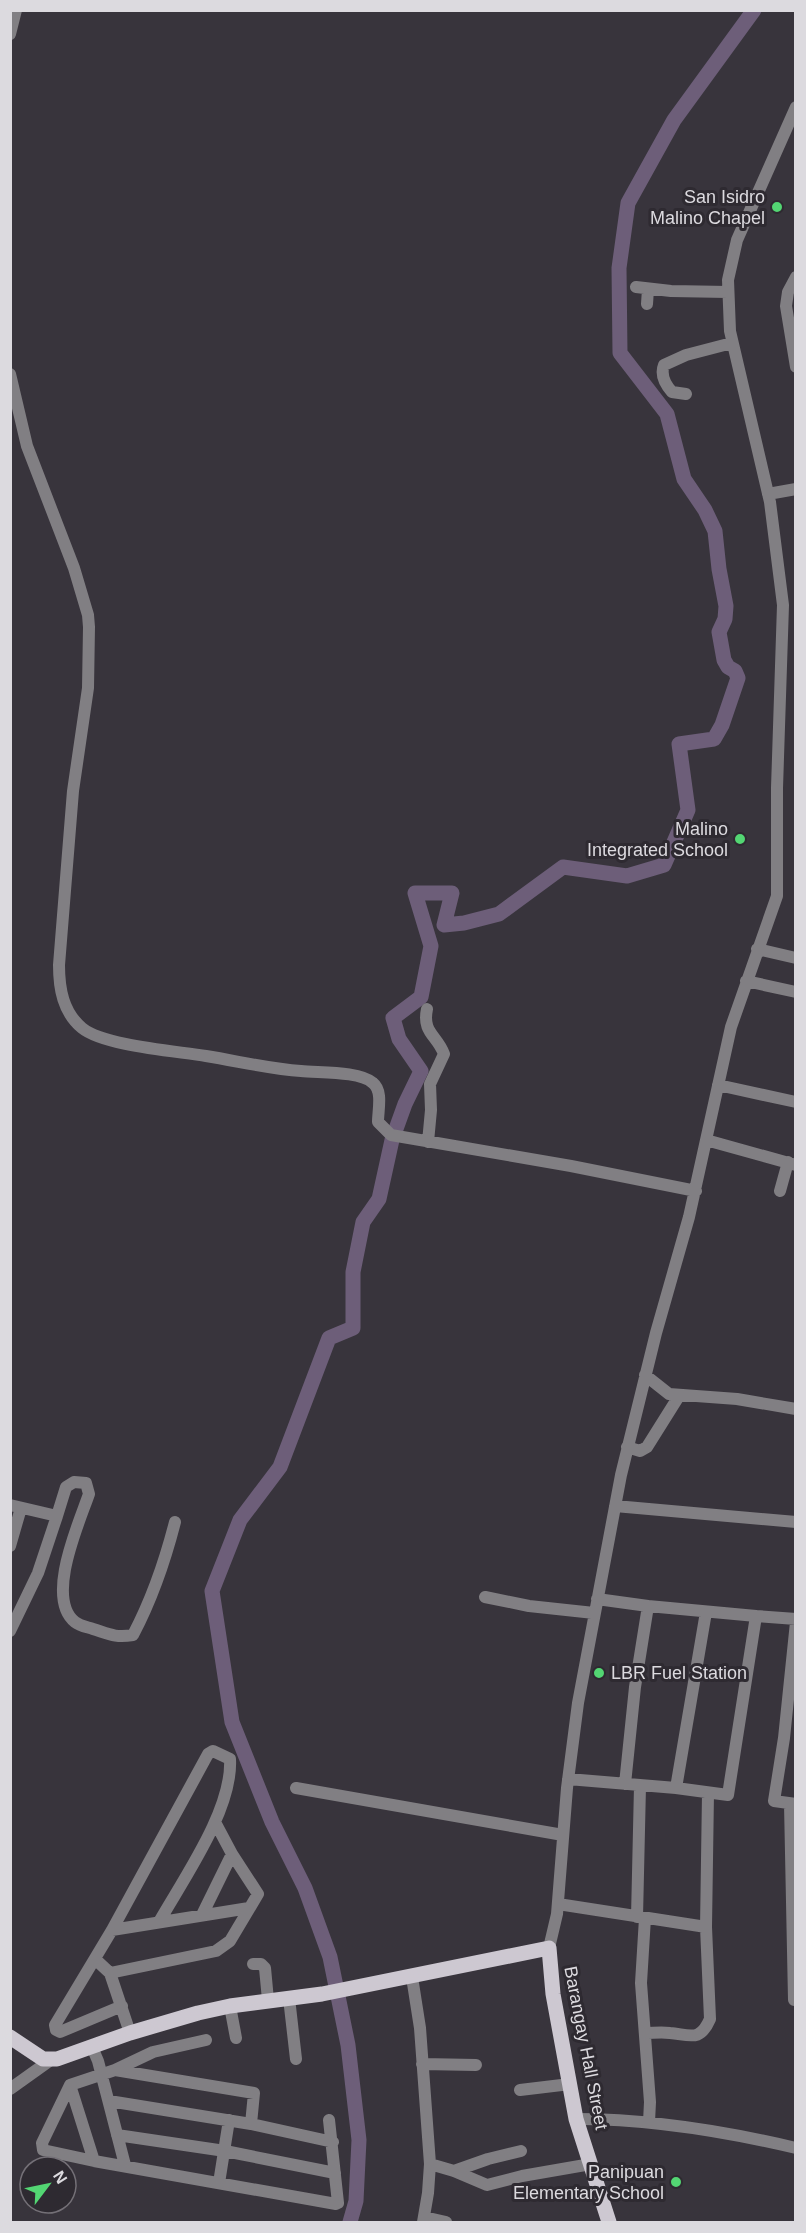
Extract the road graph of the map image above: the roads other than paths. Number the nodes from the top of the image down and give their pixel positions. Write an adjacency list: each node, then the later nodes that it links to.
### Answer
1 (16, 10): 2 (street)
2 (10, 34)
3 (795, 108): 4 (street)
4 (791, 129): 6 (street)
5 (795, 277): 8 (street)
6 (728, 292): 7 (street); 10 (street)
7 (647, 304)
8 (791, 305): 9 (street)
9 (793, 337): 11 (street)
10 (732, 343): 13 (street); 16 (street)
11 (795, 367)
12 (10, 374): 25 (street)
13 (686, 394)
14 (795, 489): 16 (street)
15 (795, 496): 16 (street)
16 (774, 497): 17 (street)
17 (757, 949): 18 (street); 19 (street)
18 (790, 956)
19 (746, 981): 20 (street); 22 (street)
20 (795, 992)
21 (427, 1009): 25 (street)
22 (718, 1085): 23 (street); 24 (street)
23 (795, 1102)
24 (706, 1140): 26 (street); 27 (street)
25 (428, 1142): 27 (street)
26 (792, 1163): 28 (street)
27 (696, 1191): 29 (street)
28 (780, 1191)
29 (645, 1375): 30 (street); 31 (street)
30 (640, 1395): 31 (street); 33 (street)
31 (674, 1395): 32 (street); 33 (street)
32 (795, 1409)
33 (627, 1447): 34 (street)
34 (615, 1506): 38 (street); 41 (street)
35 (16, 1507): 36 (street); 39 (street)
36 (57, 1516): 37 (street); 47 (street)
37 (176, 1522)
38 (795, 1522)
39 (10, 1546)
40 (485, 1597): 44 (street)
41 (597, 1599): 42 (street); 44 (street)
42 (648, 1606): 43 (street); 50 (street)
43 (706, 1612): 45 (street); 53 (street)
44 (594, 1613): 49 (street)
45 (756, 1616): 46 (street); 54 (street)
46 (795, 1621): 48 (street)
47 (10, 1631)
48 (790, 1738): 55 (street)
49 (568, 1779): 50 (street); 57 (street)
50 (625, 1784): 51 (street)
51 (640, 1786): 53 (street); 62 (street)
52 (296, 1788): 57 (street)
53 (676, 1788): 54 (street)
54 (708, 1793): 64 (street)
55 (793, 1804): 73 (street)
56 (215, 1822): 58 (street); 63 (street); 65 (street)
57 (563, 1834): 59 (street)
58 (231, 1854): 60 (street); 61 (street)
59 (558, 1904): 62 (street); 66 (street)
60 (249, 1908): 61 (street); 69 (street)
61 (202, 1915): 63 (street)
62 (641, 1917): 64 (street); 77 (street)
63 (159, 1922): 65 (street)
64 (706, 1927): 77 (street)
65 (112, 1930): 67 (street)
66 (549, 1948): 70 (main road); 88 (main road, Barangay Hall Street)
67 (95, 1959): 69 (street); 74 (street)
68 (253, 1964): 72 (street)
69 (110, 1973): 74 (street)
70 (411, 1977): 71 (main road); 84 (street)
71 (289, 1998): 72 (main road); 83 (street)
72 (268, 2000): 75 (main road)
73 (794, 2000)
74 (122, 2006): 76 (street)
75 (230, 2006): 76 (main road); 79 (street)
76 (130, 2032): 81 (main road)
77 (645, 2033): 96 (street)
78 (10, 2037): 82 (main road)
79 (236, 2038)
80 (206, 2040): 86 (street)
81 (93, 2047): 82 (main road); 87 (street)
82 (52, 2059): 90 (street)
83 (296, 2059)
84 (422, 2064): 85 (street); 104 (street)
85 (476, 2065)
86 (115, 2070): 87 (street); 97 (street)
87 (102, 2074): 89 (street); 92 (street)
88 (570, 2084): 91 (street); 93 (main road, Barangay Hall Street)
89 (70, 2085): 103 (street); 103 (street)
90 (10, 2089)
91 (520, 2090)
92 (109, 2101): 94 (street); 98 (street)
93 (576, 2119): 96 (street); 105 (main road, Barangay Hall Street)
94 (230, 2120): 97 (street); 101 (street)
95 (329, 2120): 99 (street)
96 (649, 2122): 100 (street)
97 (251, 2124): 99 (street)
98 (117, 2135): 101 (street); 106 (street)
99 (333, 2142): 108 (street)
100 (795, 2148)
101 (225, 2151): 108 (street); 109 (street)
102 (521, 2151): 107 (street)
103 (94, 2161): 106 (street)
104 (430, 2164): 107 (street); 110 (street)
105 (591, 2164): 107 (street); 112 (main road, Barangay Hall Street)
106 (125, 2165): 109 (street)
107 (454, 2171)
108 (335, 2173): 109 (street)
109 (219, 2183)
110 (423, 2220): 111 (street)
111 (446, 2223)
112 (609, 2223)

